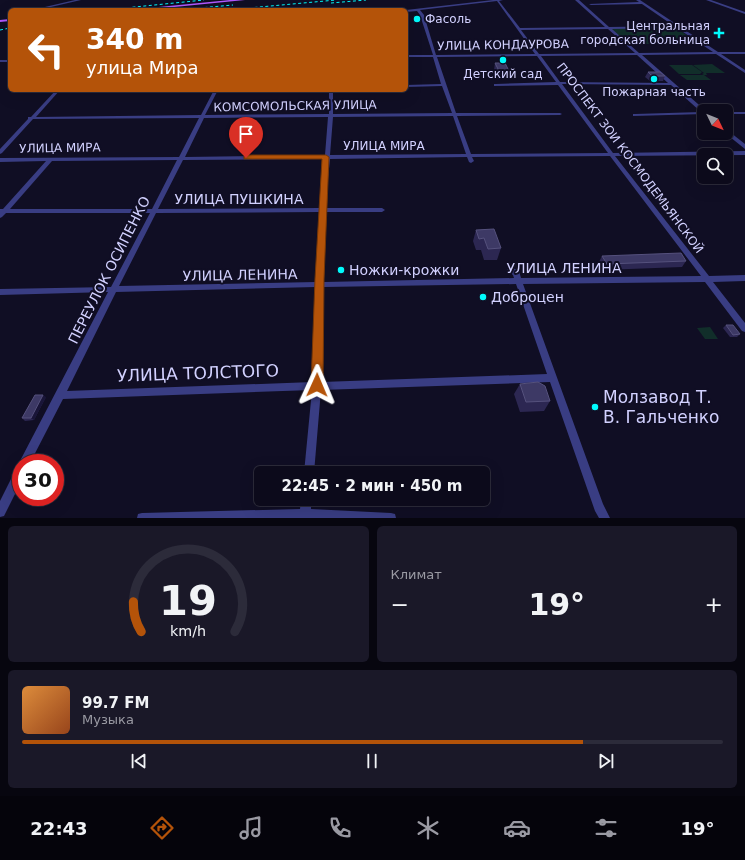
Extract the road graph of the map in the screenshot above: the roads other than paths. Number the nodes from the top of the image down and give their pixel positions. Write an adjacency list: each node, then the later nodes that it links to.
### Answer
1 (79, 0): 10 (street)
2 (243, 0): 11 (main road)
3 (497, 0): 4 (street); 12 (street); 16 (street, ПРОСПЕКТ ЗОИ КОСМОДЕМЬЯНСКОЙ)
4 (502, 0)
5 (577, 0): 17 (street)
6 (638, 0): 8 (street)
7 (708, 0): 14 (street)
8 (643, 3): 9 (street); 15 (street)
9 (592, 4)
10 (43, 8)
11 (153, 8)
12 (418, 10): 13 (street); 23 (street)
13 (408, 11)
14 (745, 13)
15 (678, 27): 17 (street); 18 (street)
16 (519, 28): 17 (street); 21 (street, ПРОСПЕКТ ЗОИ КОСМОДЕМЬЯНСКОЙ)
17 (609, 28): 20 (street)
18 (717, 53): 19 (street, УЛИЦА КОНДАУРОВА); 20 (street, УЛИЦА КОНДАУРОВА); 24 (street)
19 (745, 53)
20 (638, 54): 21 (street, УЛИЦА КОНДАУРОВА); 26 (street)
21 (538, 55): 23 (street, УЛИЦА КОНДАУРОВА); 25 (street, ПРОСПЕКТ ЗОИ КОСМОДЕМЬЯНСКОЙ)
22 (408, 56): 23 (street, УЛИЦА КОНДАУРОВА)
23 (435, 56): 29 (street)
24 (745, 72)
25 (559, 83): 26 (street); 27 (street); 47 (street, ПРОСПЕКТ ЗОИ КОСМОДЕМЬЯНСКОЙ)
26 (672, 84): 33 (street)
27 (496, 85)
28 (408, 86): 29 (street)
29 (444, 86): 38 (street)
30 (56, 92): 42 (street)
31 (215, 92): 41 (street, ПЕРЕУЛОК ОСИПЕНКО)
32 (331, 92): 40 (street)
33 (697, 106)
34 (697, 112): 39 (street)
35 (733, 113): 36 (street)
36 (745, 113)
37 (560, 114): 38 (street, КОМСОМОЛЬСКАЯ УЛИЦА)
38 (455, 115): 40 (street, КОМСОМОЛЬСКАЯ УЛИЦА); 51 (street)
39 (635, 115)
40 (331, 116): 41 (street, КОМСОМОЛЬСКАЯ УЛИЦА); 48 (street)
41 (202, 117): 42 (street, КОМСОМОЛЬСКАЯ УЛИЦА); 49 (street, ПЕРЕУЛОК ОСИПЕНКО)
42 (30, 118): 45 (street)
43 (733, 137): 44 (street)
44 (745, 147)
45 (0, 152)
46 (745, 153): 47 (street, УЛИЦА МИРА)
47 (611, 154): 51 (street, УЛИЦА МИРА); 59 (street, ПРОСПЕКТ ЗОИ КОСМОДЕМЬЯНСКОЙ)
48 (326, 157): 49 (street, УЛИЦА МИРА); 51 (street, УЛИЦА МИРА); 55 (street)
49 (182, 158): 50 (street, УЛИЦА МИРА); 54 (street, ПЕРЕУЛОК ОСИПЕНКО)
50 (51, 159): 52 (street, УЛИЦА МИРА); 56 (street)
51 (471, 159)
52 (0, 160)
53 (382, 210): 55 (street, УЛИЦА ПУШКИНА)
54 (155, 211): 55 (street, УЛИЦА ПУШКИНА); 56 (street, УЛИЦА ПУШКИНА); 62 (street, ПЕРЕУЛОК ОСИПЕНКО)
55 (322, 211): 61 (street)
56 (1, 213)
57 (511, 270): 60 (street)
58 (745, 278): 59 (street, УЛИЦА ЛЕНИНА)
59 (707, 280): 60 (street, УЛИЦА ЛЕНИНА); 64 (street, ПРОСПЕКТ ЗОИ КОСМОДЕМЬЯНСКОЙ)
60 (519, 281): 61 (street, УЛИЦА ЛЕНИНА); 65 (street)
61 (319, 286): 62 (street, УЛИЦА ЛЕНИНА); 66 (street)
62 (115, 290): 63 (street, УЛИЦА ЛЕНИНА); 67 (street, ПЕРЕУЛОК ОСИПЕНКО)
63 (0, 292)
64 (745, 329)
65 (553, 378): 66 (street, УЛИЦА ТОЛСТОГО); 76 (street)
66 (317, 385): 67 (street, УЛИЦА ТОЛСТОГО); 69 (street)
67 (60, 395): 68 (street, ПЕРЕУЛОК ОСИПЕНКО)
68 (30, 454)
69 (310, 466)
70 (12, 489): 72 (street)
71 (306, 506): 73 (street)
72 (0, 512)
73 (305, 516): 74 (street); 75 (street)
74 (142, 518)
75 (391, 518)
76 (605, 518)

